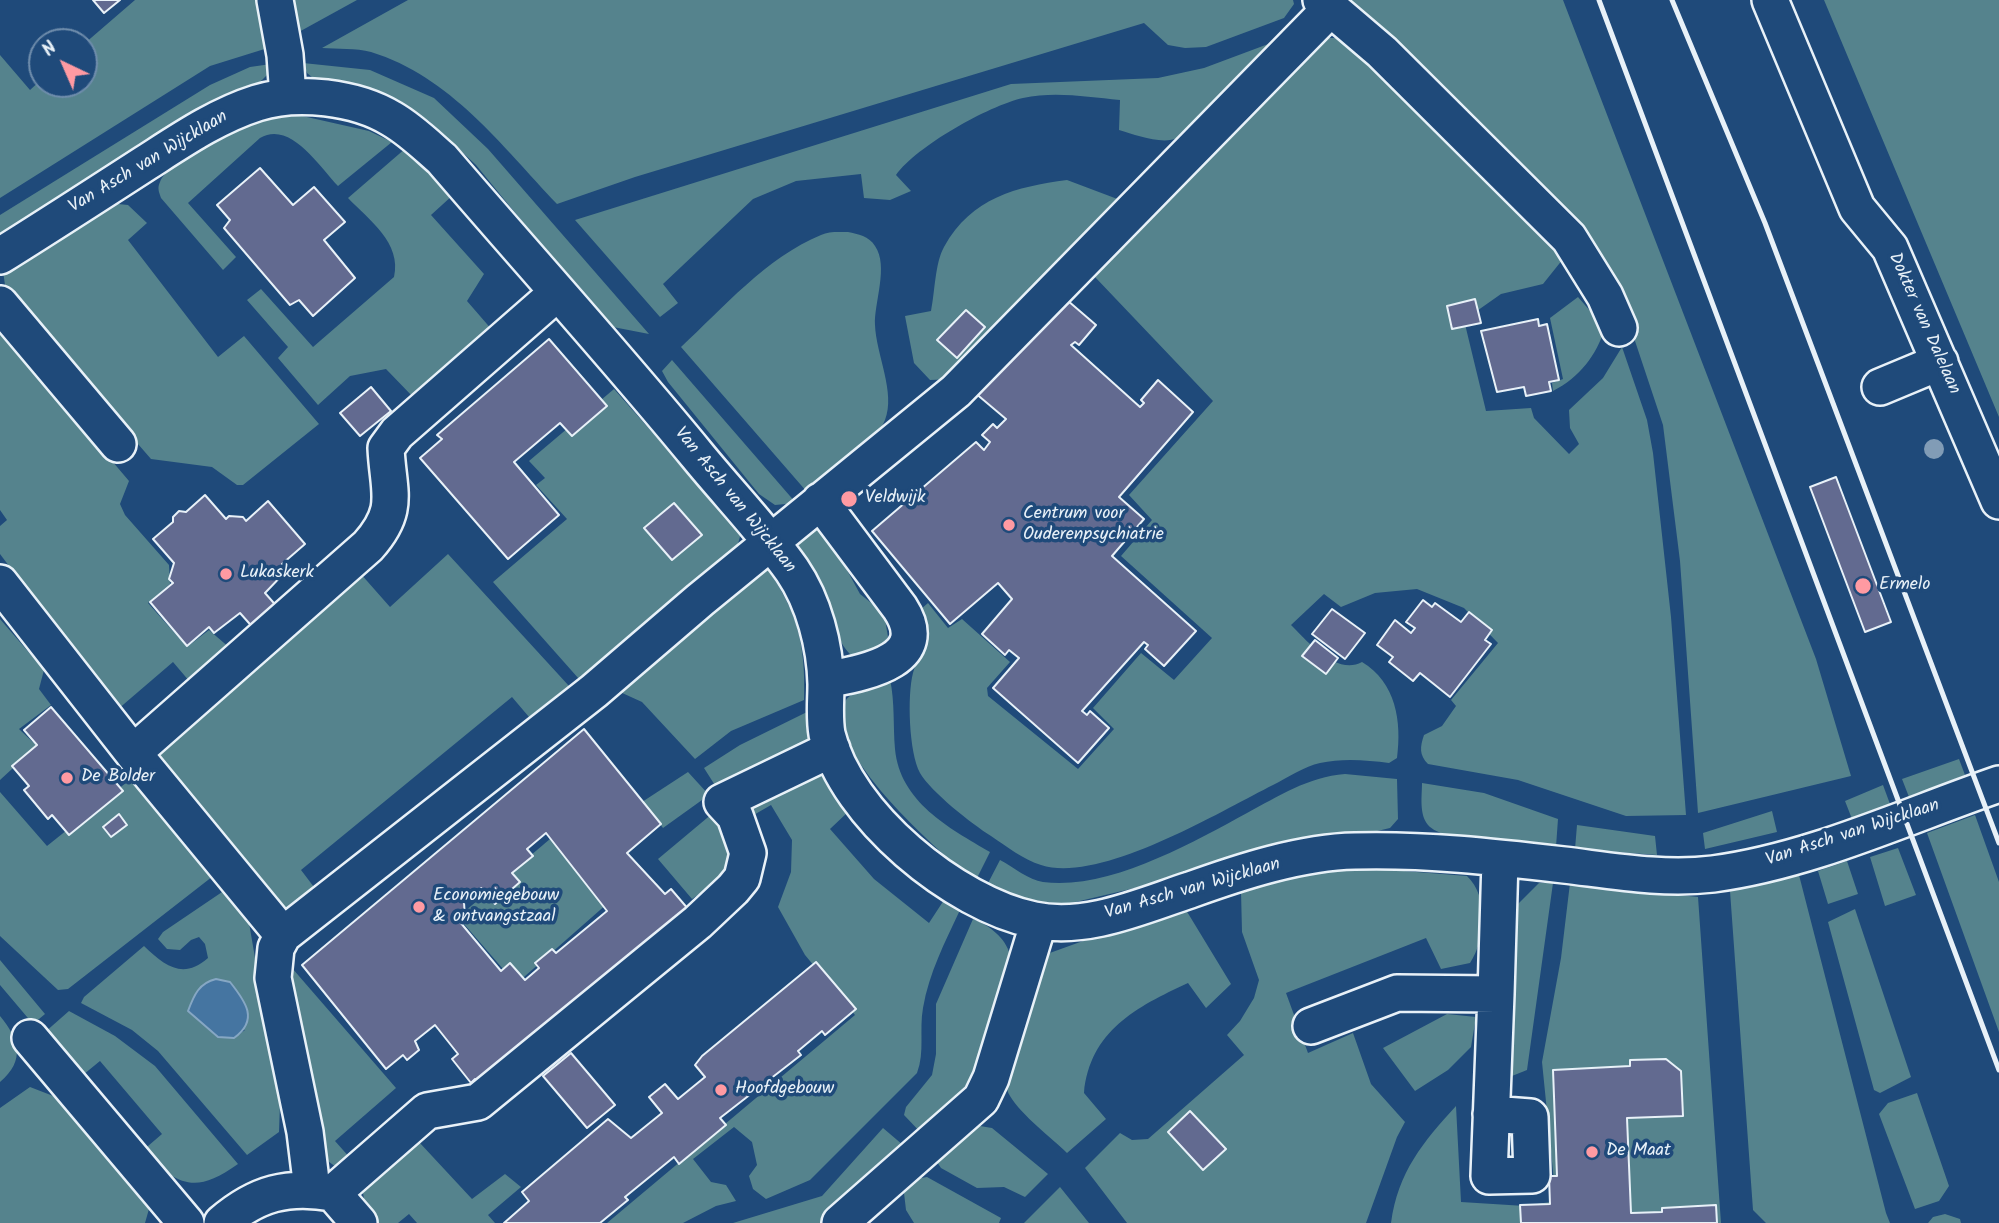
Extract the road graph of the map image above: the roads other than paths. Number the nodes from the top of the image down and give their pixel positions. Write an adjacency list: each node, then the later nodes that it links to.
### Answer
1 (275, 0): 4 (street)
2 (1770, 0): 9 (street, Dokter van Dalelaan)
3 (1325, 5): 8 (street); 12 (street)
4 (288, 97): 5 (street, Van Asch van Wijcklaan); 6 (street, Van Asch van Wijcklaan)
5 (0, 257)
6 (557, 293): 14 (street, Van Asch van Wijcklaan); 18 (street)
7 (0, 304): 11 (street)
8 (1619, 328)
9 (1940, 362): 10 (street); 13 (street, Dokter van Dalelaan)
10 (1880, 387)
11 (118, 444)
12 (820, 501): 14 (street); 16 (street)
13 (1999, 501)
14 (770, 543): 16 (street, Van Asch van Wijcklaan); 22 (street)
15 (0, 583): 18 (street)
16 (826, 680): 17 (street, Van Asch van Wijcklaan)
17 (832, 749): 21 (street, Van Asch van Wijcklaan); 27 (street)
18 (132, 752): 22 (street)
19 (1999, 784): 20 (street, Van Asch van Wijcklaan)
20 (1500, 860): 21 (street, Van Asch van Wijcklaan); 23 (street)
21 (1038, 921): 31 (street)
22 (283, 935): 27 (street)
23 (1496, 994): 24 (street); 26 (street)
24 (1311, 1026)
25 (30, 1038): 28 (street)
26 (1491, 1114)
27 (323, 1191): 29 (street); 30 (street)
28 (187, 1223)
29 (222, 1223)
30 (359, 1223)
31 (840, 1223)

